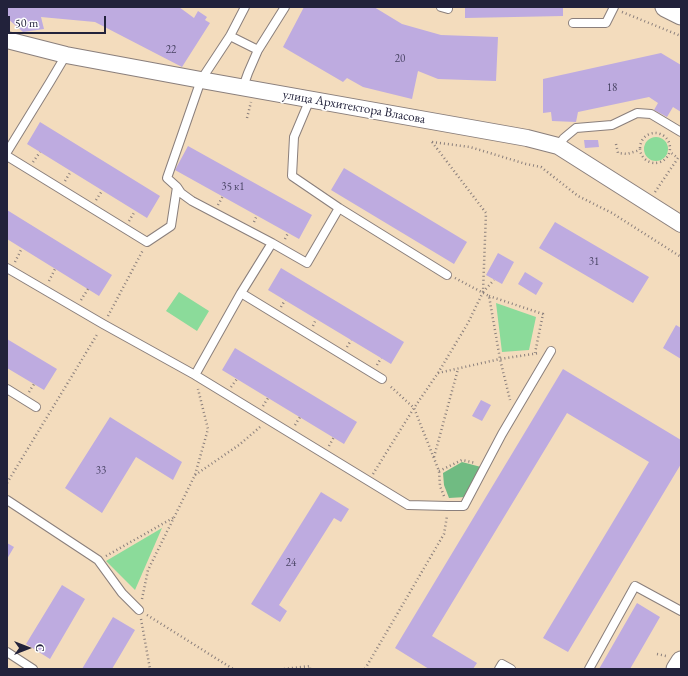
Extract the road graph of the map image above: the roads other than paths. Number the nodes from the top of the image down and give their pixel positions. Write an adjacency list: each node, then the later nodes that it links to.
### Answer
1 (245, 7): 7 (lane)
2 (285, 7): 9 (lane)
3 (665, 7): 5 (street)
4 (614, 8): 6 (lane)
5 (681, 16)
6 (573, 23)
7 (230, 36): 9 (lane); 11 (lane)
8 (7, 40): 10 (street, улица Архитектора Власова)
9 (258, 50): 12 (lane)
10 (66, 55): 11 (street, улица Архитектора Власова); 16 (lane)
11 (202, 80): 12 (street, улица Архитектора Власова); 18 (lane)
12 (243, 87): 13 (street, улица Архитектора Власова)
13 (310, 99): 15 (street, улица Архитектора Власова); 19 (lane)
14 (681, 132): 15 (lane)
15 (558, 146): 20 (street, улица Архитектора Власова)
16 (7, 152)
17 (7, 156): 18 (lane)
18 (177, 187): 21 (lane)
19 (339, 208): 21 (lane); 23 (lane)
20 (681, 224)
21 (272, 244): 24 (lane)
22 (9, 269): 26 (lane)
23 (447, 275)
24 (241, 293): 26 (lane); 27 (lane)
25 (552, 351): 26 (lane)
26 (195, 375)
27 (382, 379)
28 (7, 389): 29 (lane)
29 (36, 407)
30 (7, 500): 31 (lane)
31 (140, 610)
32 (681, 611): 40 (lane)
33 (7, 652): 35 (lane)
34 (7, 658): 35 (lane)
35 (19, 660): 37 (lane)
36 (681, 661): 41 (street)
37 (33, 669)
38 (499, 669): 39 (lane)
39 (510, 669)
40 (589, 669)
41 (676, 669)

